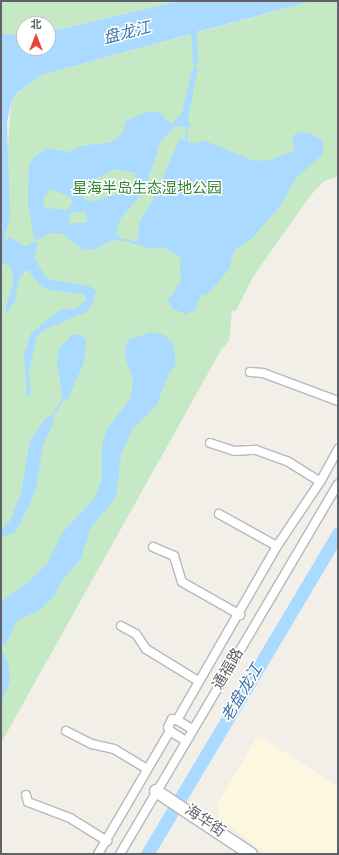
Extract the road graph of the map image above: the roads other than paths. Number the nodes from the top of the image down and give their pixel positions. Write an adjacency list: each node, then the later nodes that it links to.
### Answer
1 (250, 372): 2 (street)
2 (338, 401)
3 (210, 442): 5 (street)
4 (338, 449): 5 (street)
5 (320, 482): 8 (street)
6 (338, 484): 14 (street, 通福路)
7 (219, 514): 8 (street)
8 (277, 546): 10 (street)
9 (153, 547): 10 (street)
10 (240, 615): 12 (street)
11 (121, 626): 12 (street)
12 (198, 680): 13 (street)
13 (177, 720): 14 (street); 16 (street)
14 (192, 729): 17 (street, 通福路)
15 (66, 731): 18 (street)
16 (170, 731): 17 (street); 18 (street)
17 (186, 741): 19 (street, 通福路)
18 (146, 768): 21 (street)
19 (156, 791): 23 (street, 通福路); 24 (street, 海华街)
20 (26, 795): 21 (street)
21 (107, 840): 22 (street)
22 (98, 854)
23 (120, 854)
24 (251, 854)

